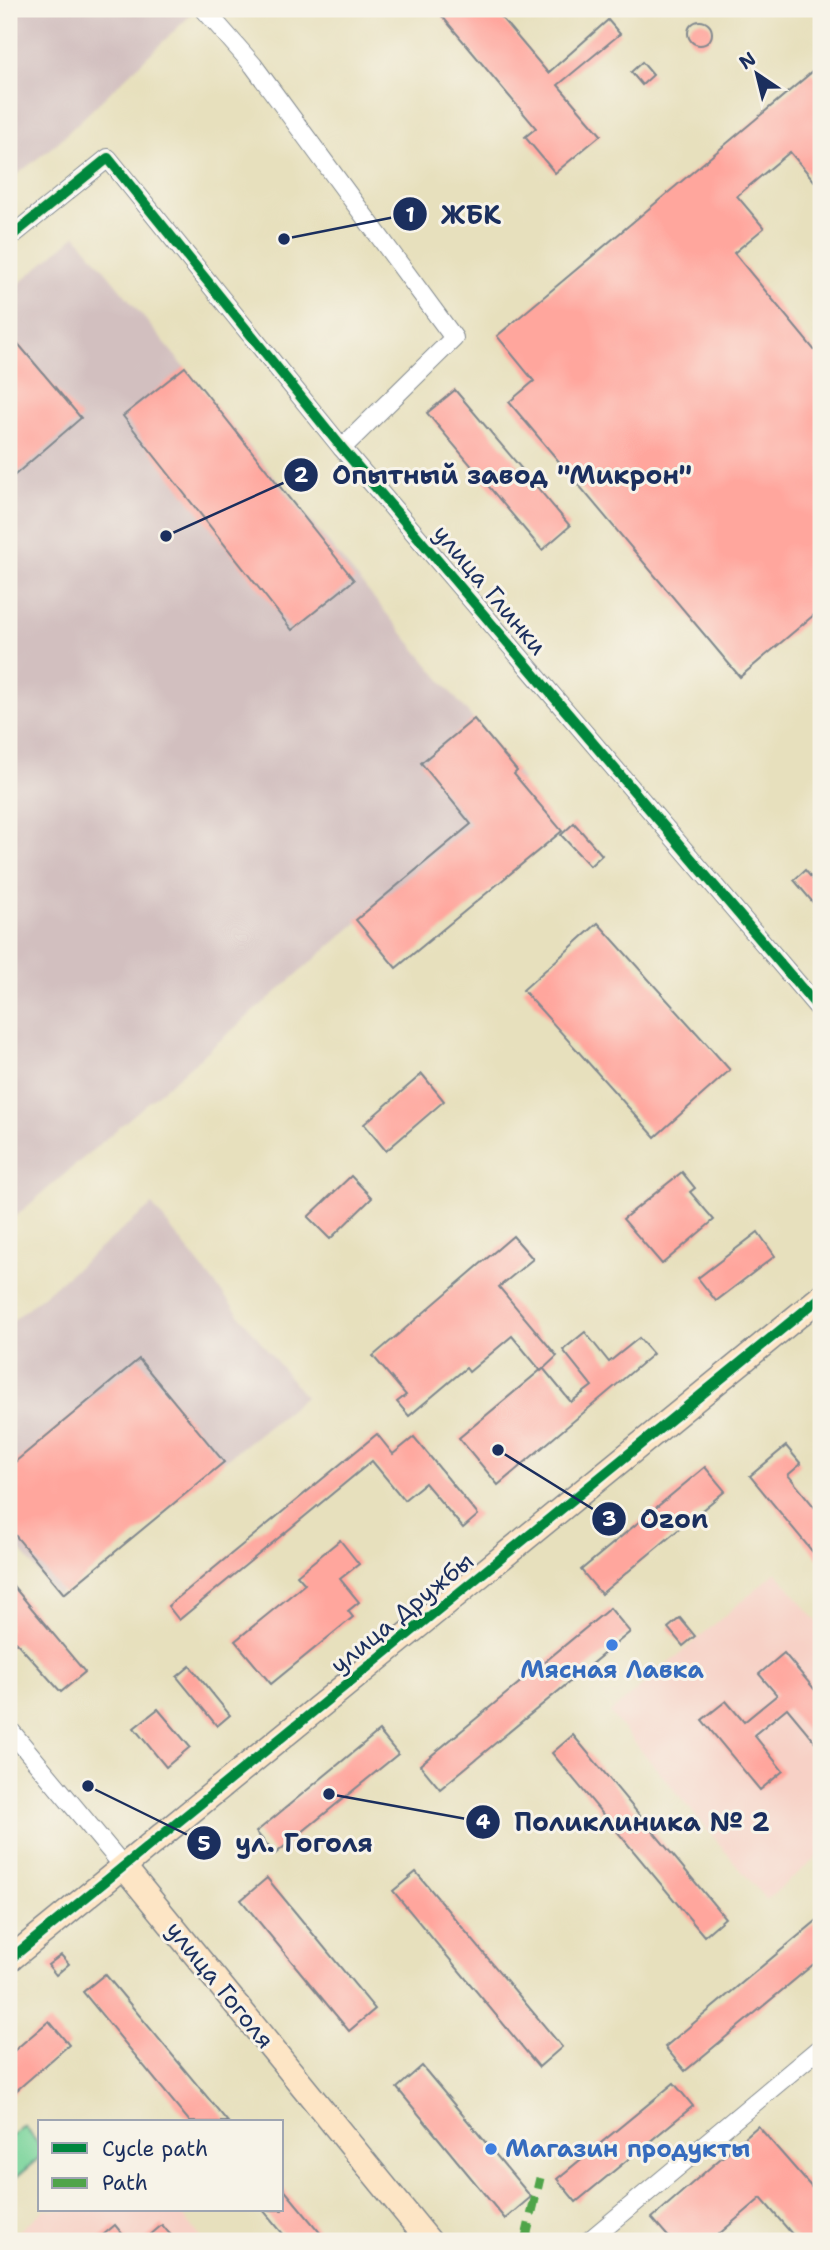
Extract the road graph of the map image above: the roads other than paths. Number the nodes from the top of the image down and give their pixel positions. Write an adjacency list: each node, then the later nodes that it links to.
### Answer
1 (204, 9): 3 (street)
2 (9, 238): 3 (street, улица Глинки)
3 (342, 448): 4 (street, улица Глинки)
4 (821, 1011)
5 (821, 1297): 7 (street, улица Дружбы)
6 (9, 1730): 7 (street, улица Гоголя)
7 (124, 1867): 8 (street, улица Дружбы); 10 (street, улица Гоголя)
8 (9, 1960)
9 (821, 2047): 11 (street)
10 (429, 2241)
11 (589, 2241)

